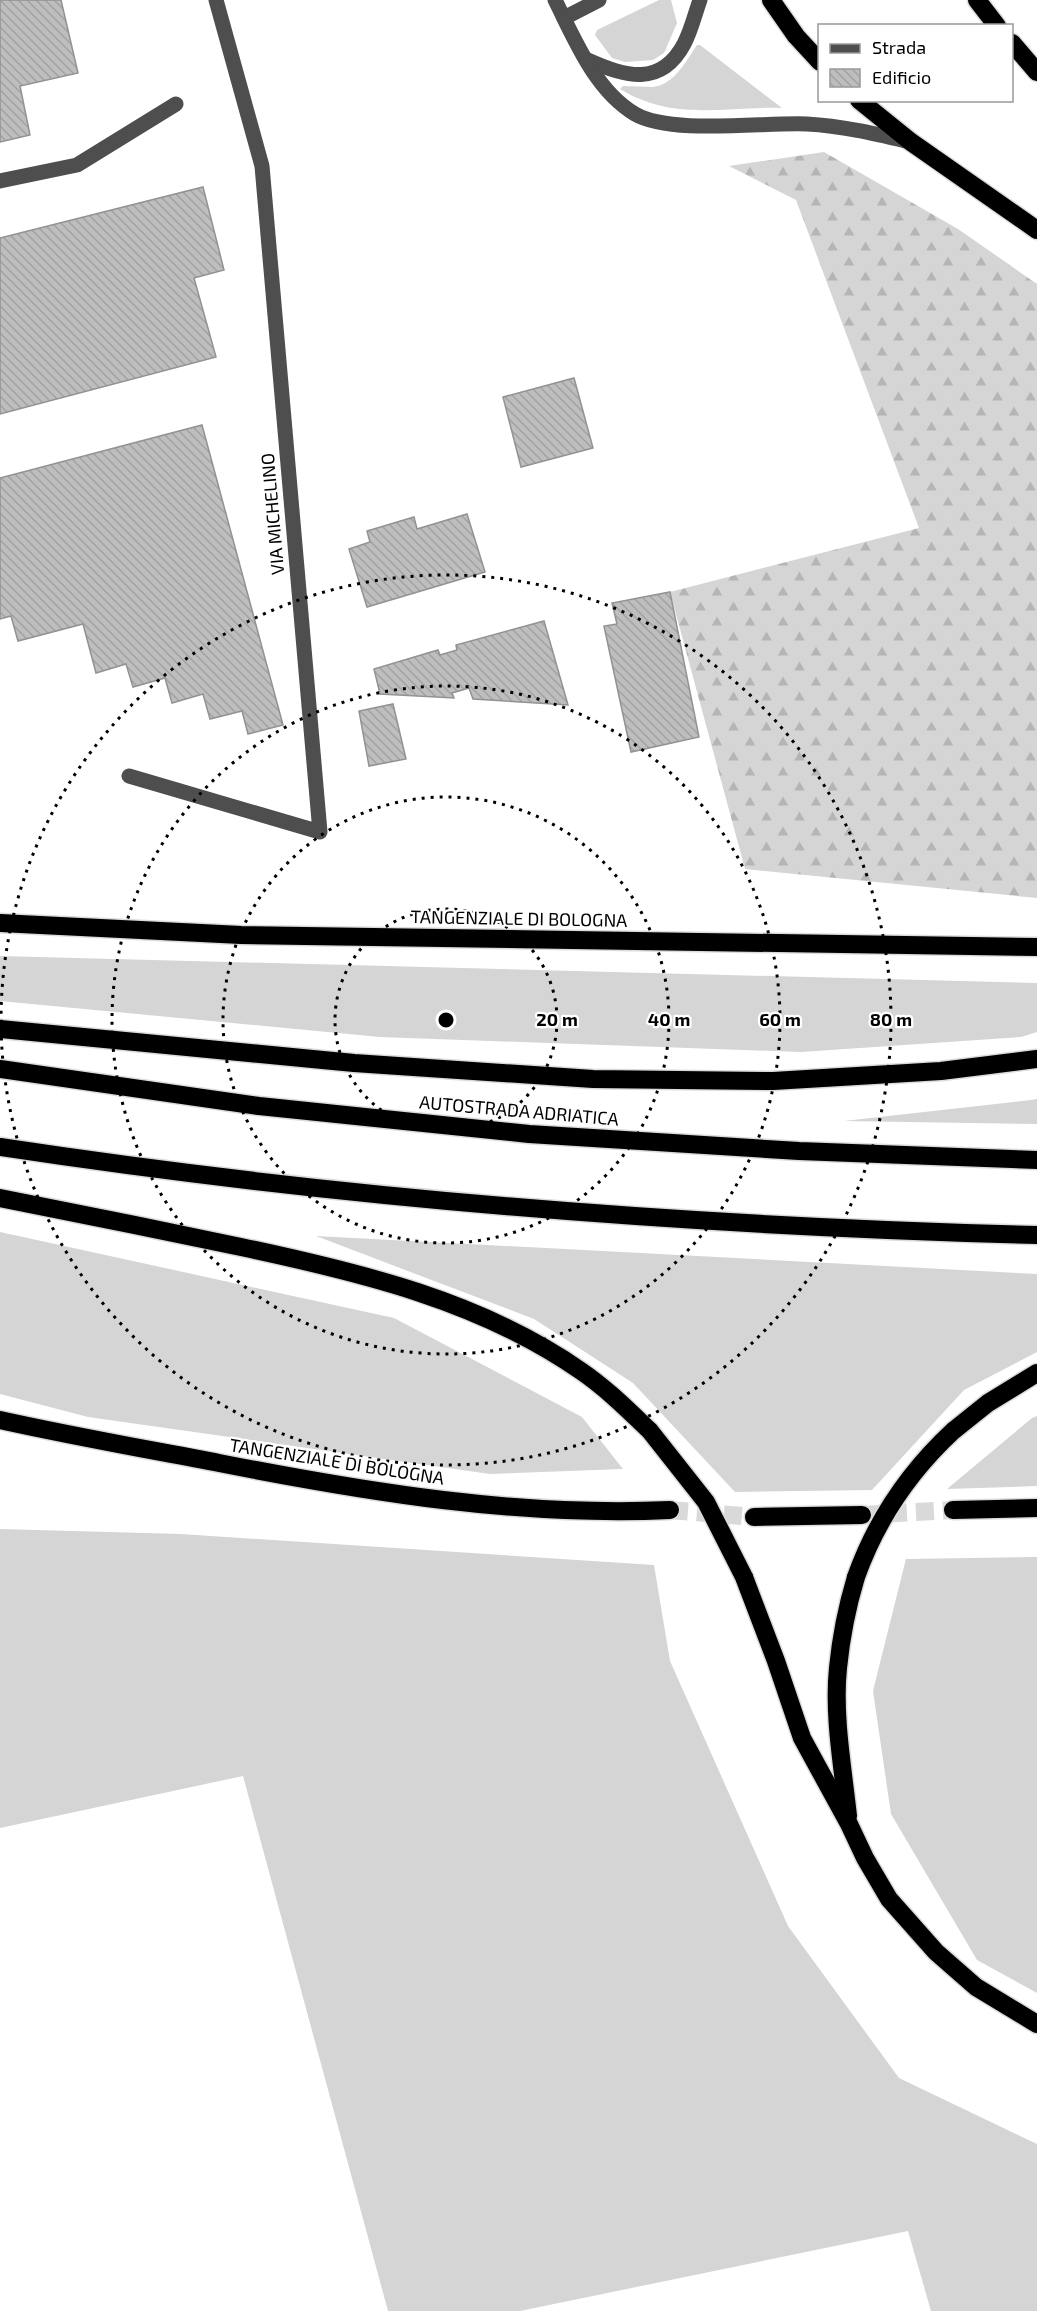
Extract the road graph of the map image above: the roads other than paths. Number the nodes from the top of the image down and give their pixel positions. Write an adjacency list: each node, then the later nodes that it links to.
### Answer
1 (216, 0): 18 (street, VIA MICHELINO)
2 (555, 0): 7 (street)
3 (598, 0): 7 (street)
4 (700, 0): 10 (street)
5 (771, 0): 11 (highway)
6 (976, 0): 8 (highway)
7 (564, 18): 10 (street)
8 (995, 24)
9 (1013, 45): 12 (highway)
10 (585, 59): 15 (street)
11 (818, 61)
12 (1037, 72)
13 (861, 102): 15 (highway)
14 (176, 104): 16 (street)
15 (911, 142): 17 (highway)
16 (0, 182)
17 (1037, 230)
18 (129, 776)
19 (0, 923): 20 (highway, TANGENZIALE DI BOLOGNA)
20 (1037, 947)
21 (0, 1029): 22 (highway)
22 (1037, 1059)
23 (0, 1069): 25 (highway, AUTOSTRADA ADRIATICA)
24 (0, 1147): 27 (highway)
25 (1037, 1160)
26 (0, 1198): 35 (highway, bridge)
27 (1037, 1235)
28 (1037, 1373): 35 (highway, bridge)
29 (0, 1420): 31 (highway, TANGENZIALE DI BOLOGNA)
30 (1037, 1508): 32 (highway)
31 (670, 1510)
32 (952, 1510)
33 (862, 1515): 34 (highway)
34 (754, 1517)
35 (849, 1824): 36 (highway)
36 (1037, 2024)

